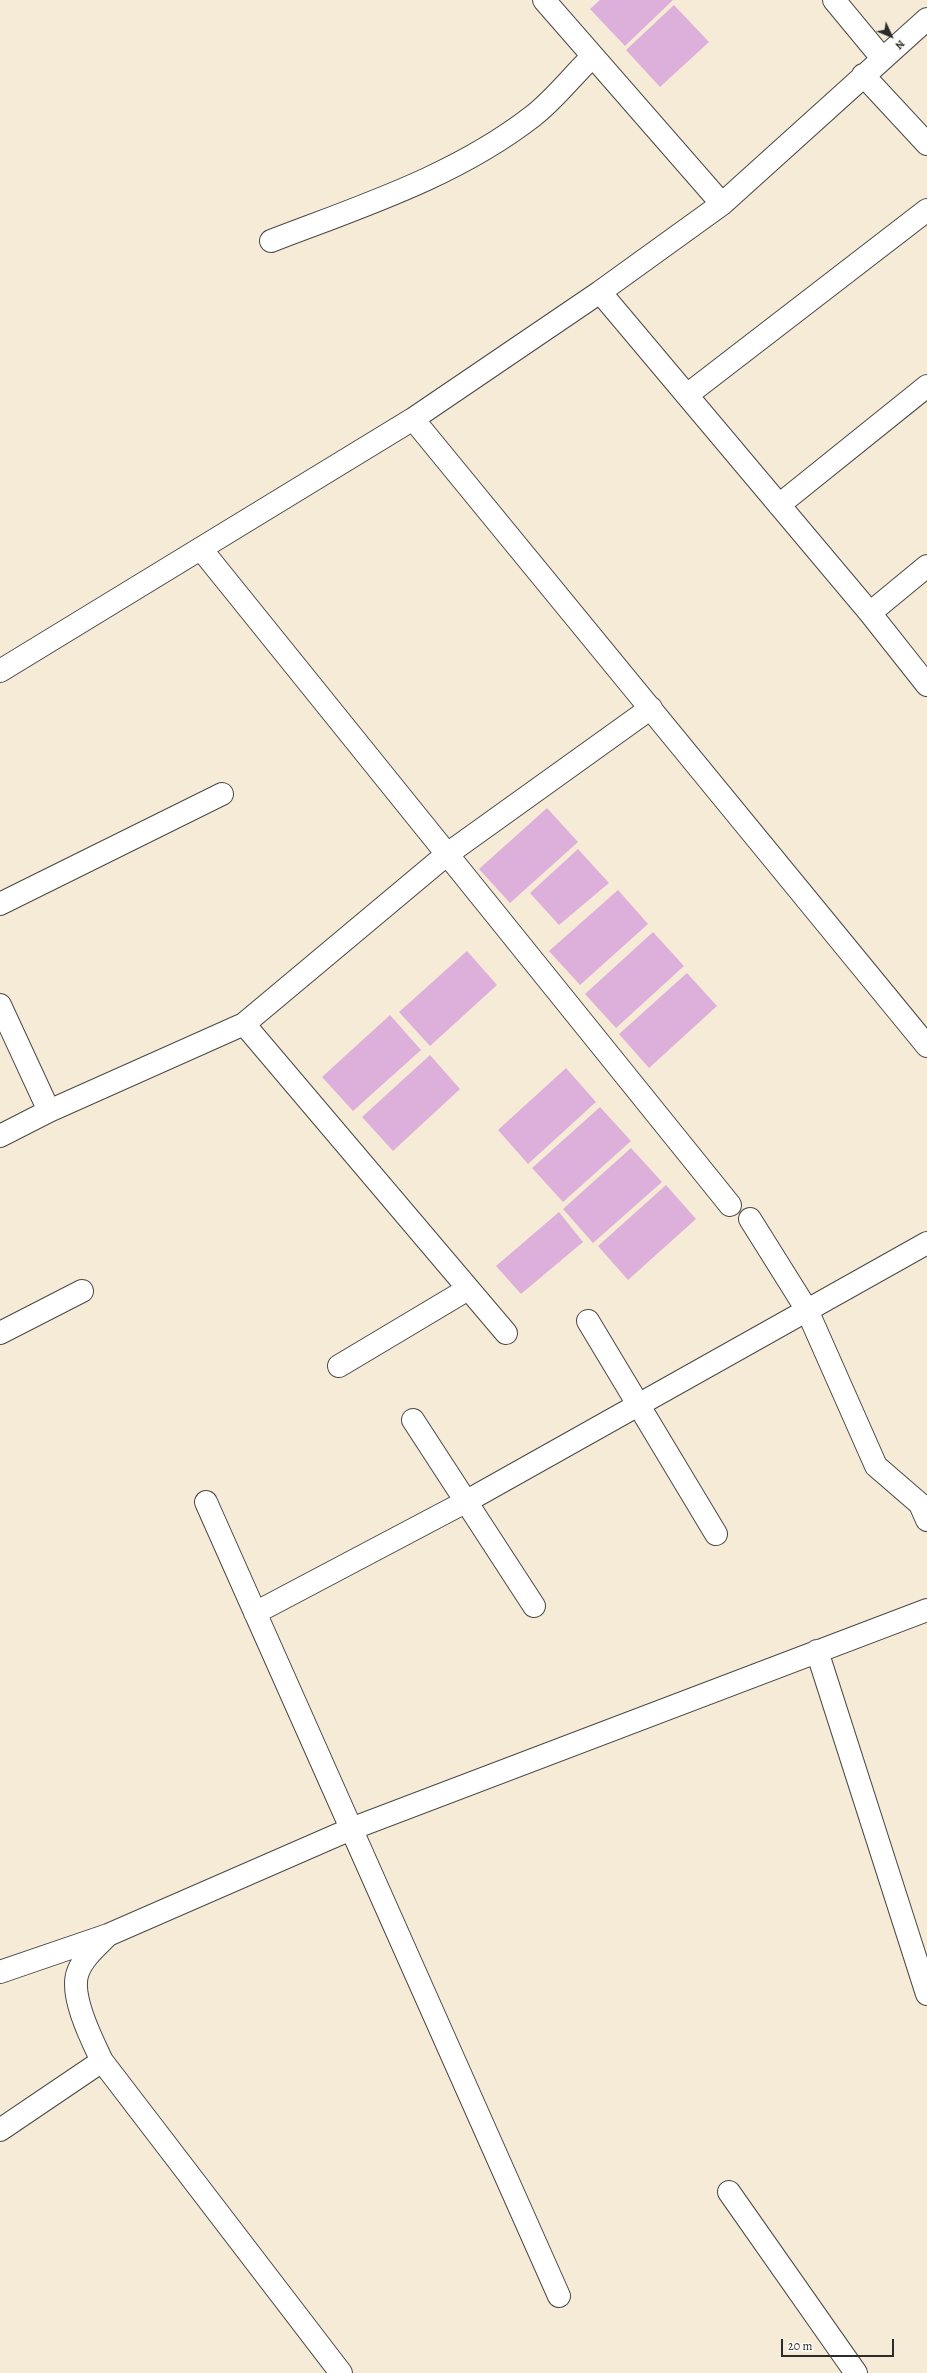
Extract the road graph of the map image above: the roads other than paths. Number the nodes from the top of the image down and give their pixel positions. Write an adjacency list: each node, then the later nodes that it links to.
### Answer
1 (544, 0): 4 (street)
2 (834, 0): 5 (street)
3 (927, 19): 5 (street)
4 (593, 56): 8 (street); 10 (street)
5 (882, 58): 6 (street)
6 (863, 75): 7 (street); 8 (street)
7 (927, 144)
8 (722, 204): 11 (street)
9 (927, 210): 13 (street)
10 (272, 241)
11 (600, 292): 13 (street); 14 (street)
12 (927, 386): 15 (street)
13 (687, 395): 15 (street)
14 (413, 419): 16 (street); 21 (street)
15 (780, 505): 18 (street)
16 (201, 549): 19 (street); 23 (street)
17 (927, 566): 18 (street)
18 (870, 613): 20 (street)
19 (0, 671)
20 (927, 685)
21 (651, 708): 23 (street); 27 (street)
22 (222, 794): 24 (street)
23 (446, 855): 26 (street); 30 (street)
24 (0, 904)
25 (0, 1005): 28 (street)
26 (244, 1024): 28 (street); 33 (street)
27 (927, 1046)
28 (49, 1111): 29 (street)
29 (0, 1136)
30 (730, 1205)
31 (750, 1219): 35 (street)
32 (927, 1243): 35 (street)
33 (468, 1289): 38 (street); 39 (street)
34 (82, 1291): 37 (street)
35 (807, 1310): 40 (street); 44 (street)
36 (588, 1322): 40 (street)
37 (0, 1333)
38 (506, 1333)
39 (339, 1366)
40 (638, 1405): 42 (street); 45 (street)
41 (413, 1420): 42 (street)
42 (467, 1501): 46 (street); 48 (street)
43 (206, 1502): 48 (street)
44 (927, 1520)
45 (716, 1534)
46 (534, 1606)
47 (927, 1610): 49 (street)
48 (255, 1613): 50 (street)
49 (817, 1651): 50 (street); 53 (street)
50 (351, 1828): 51 (street); 57 (street)
51 (108, 1935): 52 (street); 54 (street)
52 (0, 1972)
53 (927, 1994)
54 (102, 2061): 55 (street); 58 (street)
55 (0, 2130)
56 (729, 2192): 59 (street)
57 (559, 2296)
58 (340, 2373)
59 (856, 2373)

